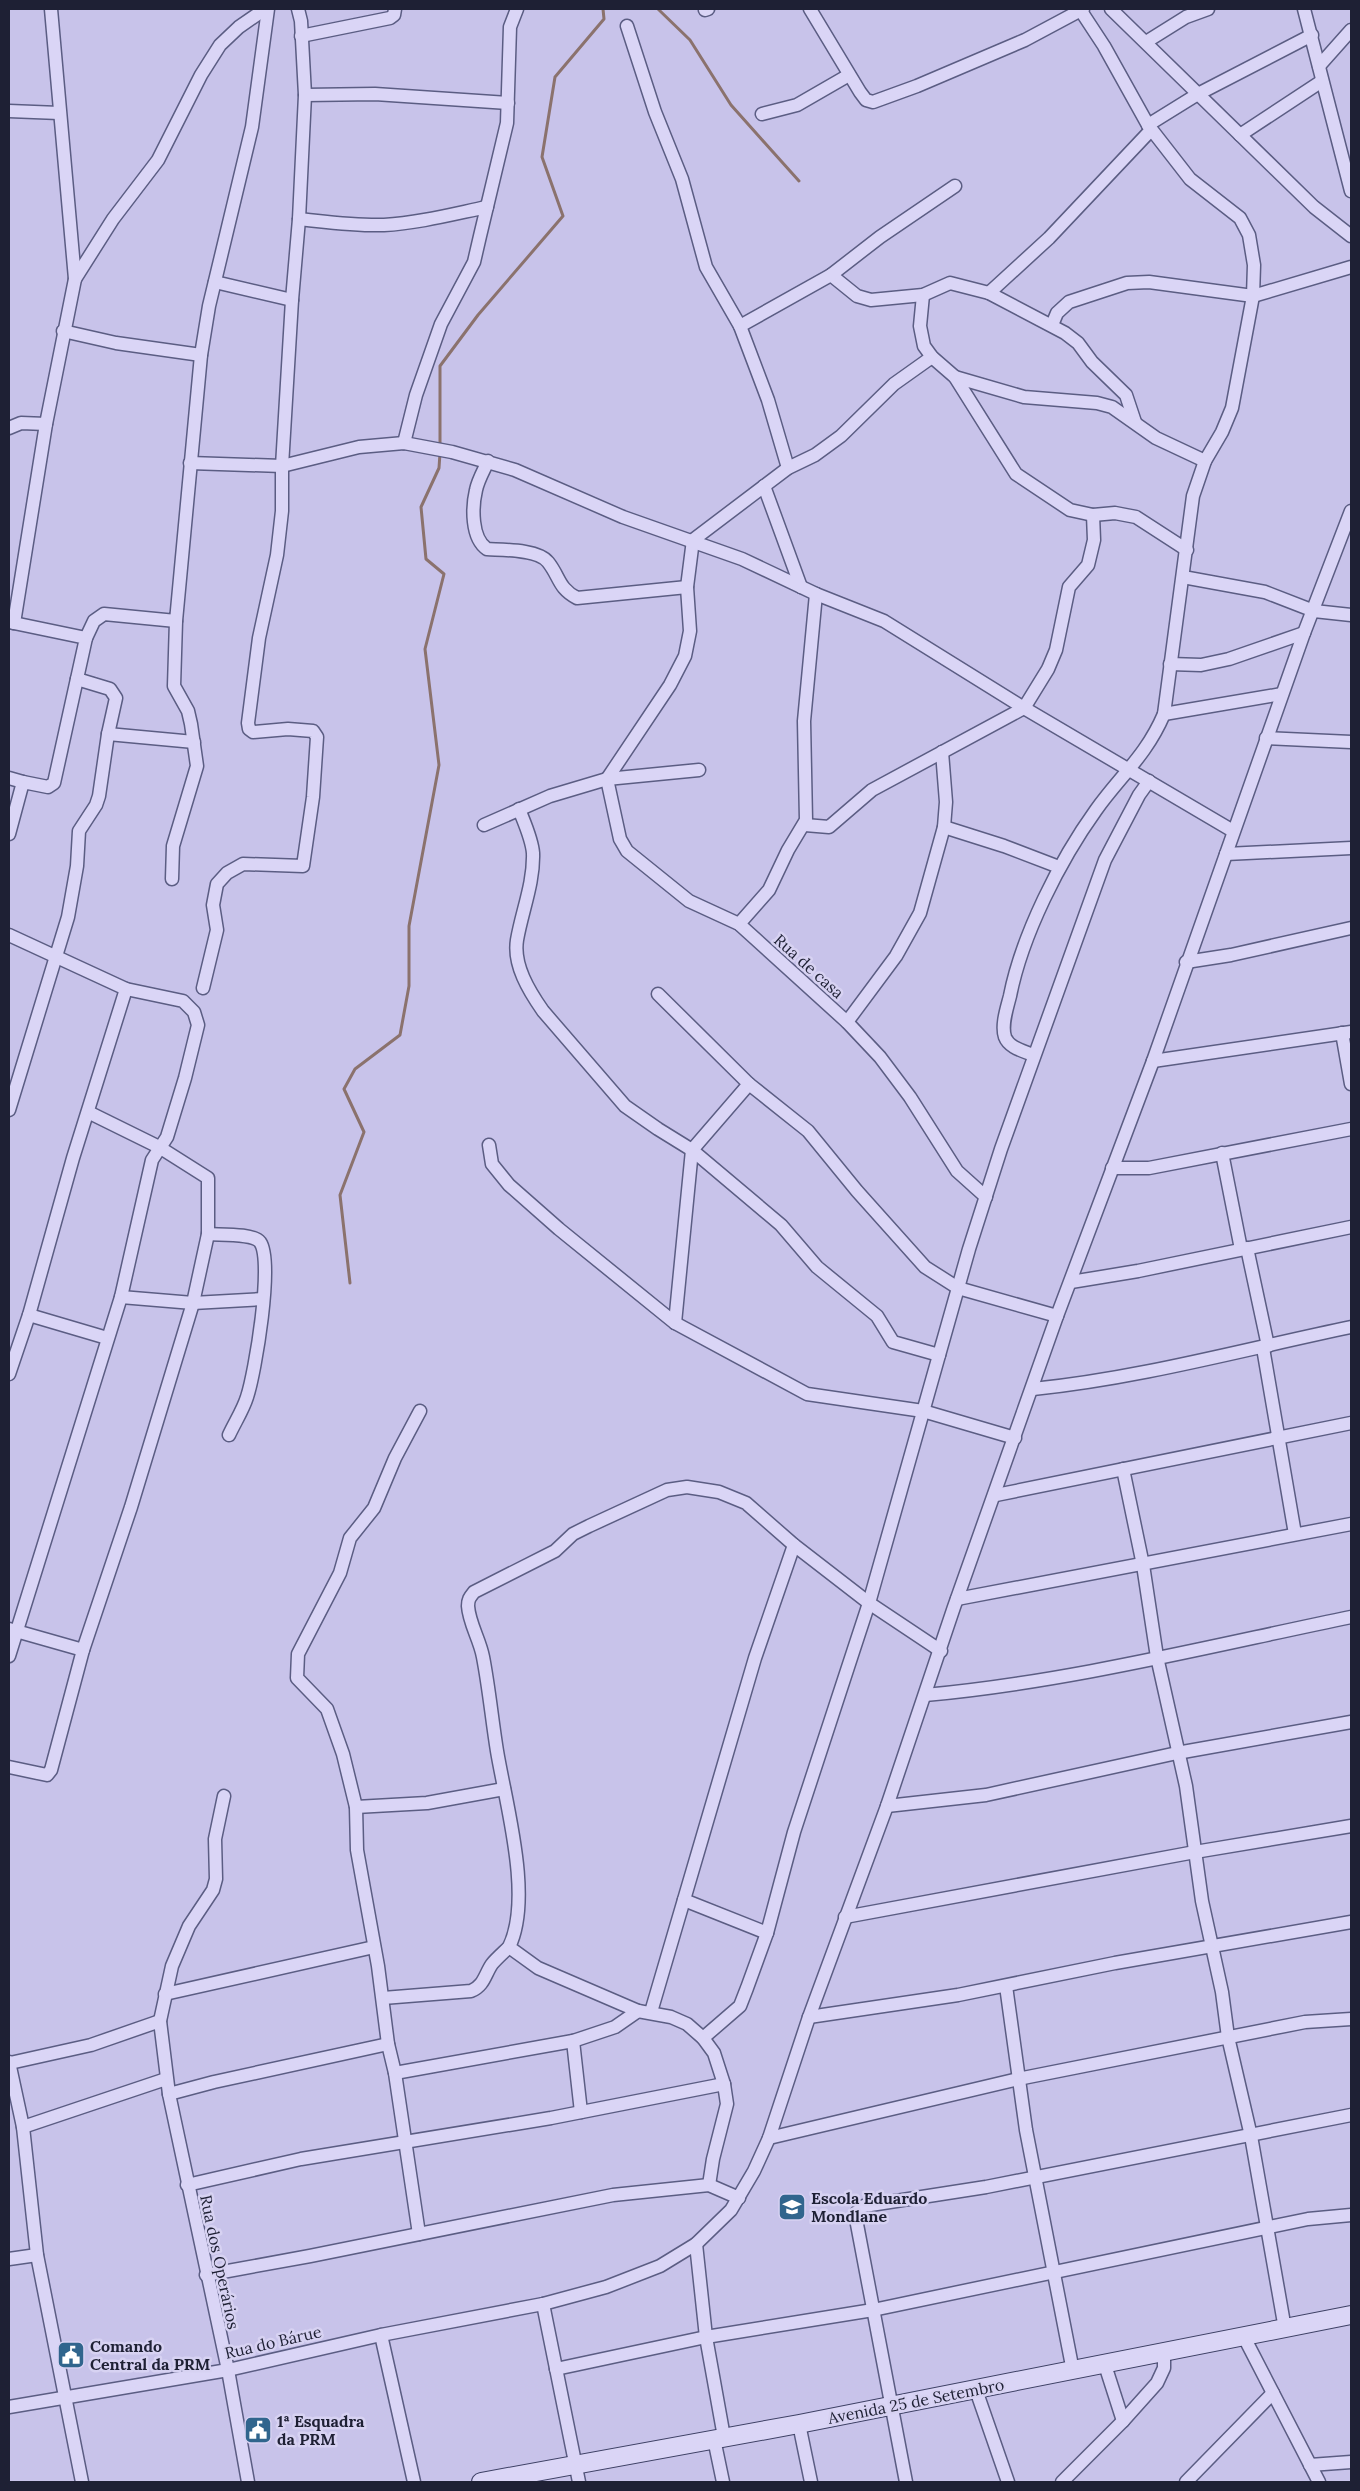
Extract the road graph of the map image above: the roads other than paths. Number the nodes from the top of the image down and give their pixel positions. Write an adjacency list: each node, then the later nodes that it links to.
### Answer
1 (51, 9): 23 (street)
2 (266, 9): 34 (street); 35 (street)
3 (298, 9): 14 (street)
4 (395, 9): 14 (street)
5 (517, 9): 21 (street)
6 (810, 9): 17 (street)
7 (1111, 9): 15 (street)
8 (1208, 9): 15 (street)
9 (1304, 9): 13 (street)
10 (1082, 10): 17 (street); 25 (street)
11 (627, 26): 41 (street)
12 (1351, 30): 16 (street)
13 (1312, 35): 16 (street); 19 (street)
14 (301, 36): 20 (street)
15 (1146, 42): 19 (street)
16 (1319, 66): 18 (street)
17 (849, 75): 24 (street)
18 (1322, 81): 26 (street); 28 (street)
19 (1198, 94): 25 (street); 26 (street)
20 (305, 95): 21 (street); 30 (street)
21 (508, 103): 29 (street)
22 (9, 111): 23 (street)
23 (59, 113): 34 (street)
24 (762, 114)
25 (1150, 128): 36 (street); 38 (street)
26 (1240, 135): 31 (street)
27 (955, 186): 33 (street)
28 (1351, 192)
29 (487, 207): 30 (street); 49 (street)
30 (299, 220): 39 (street)
31 (1351, 236)
32 (1351, 267): 38 (street)
33 (831, 275): 37 (street); 41 (street)
34 (74, 279): 42 (street)
35 (215, 282): 39 (street); 43 (street)
36 (989, 292): 37 (street); 40 (street)
37 (923, 295): 44 (street)
38 (1253, 296): 40 (street); 51 (street)
39 (292, 300): 53 (street)
40 (1052, 325): 46 (street)
41 (740, 326): 54 (street)
42 (63, 331): 43 (street); 47 (street)
43 (201, 356): 52 (street)
44 (932, 357): 45 (street); 54 (street)
45 (955, 378): 46 (street); 57 (street)
46 (1135, 422): 51 (street)
47 (46, 424): 48 (street); 61 (street)
48 (9, 428)
49 (404, 443): 50 (street); 53 (street)
50 (488, 461): 58 (street); 62 (street)
51 (1204, 461): 59 (street)
52 (190, 463): 53 (street); 67 (street)
53 (282, 466): 103 (street)
54 (788, 468): 55 (street)
55 (764, 486): 58 (street); 63 (street)
56 (1351, 511): 65 (street, Rua do Bárue)
57 (1093, 515): 59 (street); 74 (street)
58 (693, 540): 62 (street); 63 (street)
59 (1187, 550): 60 (street)
60 (1183, 577): 65 (street); 71 (street)
61 (14, 586): 68 (street)
62 (687, 587): 84 (street)
63 (801, 587): 64 (street)
64 (816, 594): 74 (street); 89 (street)
65 (1314, 612): 66 (street); 69 (street, Rua do Bárue)
66 (1351, 615)
67 (176, 621): 70 (street); 78 (street)
68 (11, 622): 70 (street)
69 (1304, 633): 71 (street); 73 (street, Rua do Bárue)
70 (86, 638): 72 (street)
71 (1170, 664): 75 (street)
72 (77, 679): 76 (street); 86 (street)
73 (1282, 694): 75 (street); 77 (street, Rua do Bárue)
74 (1024, 708): 80 (street); 82 (street)
75 (1164, 714): 82 (street)
76 (108, 734): 78 (street); 100 (street)
77 (1266, 738): 79 (street); 91 (street, Rua do Bárue)
78 (194, 742): 96 (street)
79 (1351, 742)
80 (942, 752): 89 (street); 90 (street)
81 (699, 770): 84 (street)
82 (1130, 770): 85 (street); 95 (street)
83 (9, 778): 86 (street)
84 (607, 779): 87 (street); 97 (street, Rua de casa)
85 (1149, 781): 91 (street); 107 (street)
86 (23, 782): 92 (street)
87 (519, 809): 88 (street); 116 (street)
88 (484, 825)
89 (805, 825): 97 (street)
90 (944, 827): 95 (street); 105 (street)
91 (1233, 831): 94 (street, Rua do Bárue)
92 (9, 834)
93 (1351, 848): 94 (street)
94 (1226, 854): 101 (street, Rua do Bárue)
95 (1059, 867): 107 (street)
96 (172, 879)
97 (738, 924): 105 (street, Rua de casa)
98 (1351, 928): 101 (street)
99 (9, 935): 100 (street)
100 (54, 956): 102 (street); 111 (street)
101 (1186, 962): 108 (street, Rua do Bárue)
102 (126, 988): 112 (street); 115 (street)
103 (203, 988)
104 (658, 994): 109 (street)
105 (846, 1022): 119 (street, Rua de casa)
106 (1347, 1032): 108 (street); 110 (street)
107 (1033, 1055): 119 (street)
108 (1153, 1061): 118 (street, Rua do Bárue)
109 (749, 1084): 116 (street); 124 (street)
110 (1351, 1084)
111 (9, 1110)
112 (88, 1112): 115 (street); 128 (street)
113 (1351, 1129): 117 (street)
114 (489, 1145): 130 (street)
115 (159, 1147): 121 (street); 125 (street)
116 (692, 1150): 130 (street); 134 (street)
117 (1222, 1153): 118 (street); 122 (street)
118 (1112, 1168): 123 (street, Rua do Bárue)
119 (986, 1197): 124 (street)
120 (1351, 1227): 122 (street)
121 (208, 1234): 126 (street); 127 (street)
122 (1244, 1249): 123 (street); 133 (street)
123 (1071, 1282): 129 (street, Rua do Bárue)
124 (958, 1288): 129 (street); 134 (street)
125 (121, 1297): 127 (street); 132 (street)
126 (263, 1298): 127 (street); 140 (street)
127 (193, 1303): 153 (street)
128 (30, 1315): 132 (street); 135 (street)
129 (1057, 1316): 136 (street, Rua do Bárue)
130 (676, 1323): 138 (street)
131 (1351, 1327): 133 (street)
132 (107, 1338): 152 (street)
133 (1266, 1347): 136 (street); 142 (street)
134 (939, 1355): 138 (street)
135 (9, 1374)
136 (1033, 1389): 141 (street, Rua do Bárue)
137 (420, 1411): 164 (street)
138 (923, 1411): 141 (street); 150 (street)
139 (1351, 1423): 142 (street)
140 (230, 1435)
141 (1015, 1438): 144 (street, Rua do Bárue)
142 (1280, 1439): 143 (street); 146 (street)
143 (1123, 1469): 144 (street); 148 (street)
144 (996, 1495): 149 (street, Rua do Bárue)
145 (1351, 1524): 146 (street)
146 (1295, 1534): 148 (street)
147 (794, 1545): 150 (street); 161 (street); 167 (street)
148 (1143, 1564): 149 (street); 156 (street)
149 (957, 1599): 154 (street, Rua do Bárue)
150 (869, 1603): 154 (street); 170 (street)
151 (1351, 1617): 156 (street)
152 (13, 1630): 153 (street); 155 (street)
153 (83, 1650): 160 (street)
154 (941, 1651): 157 (street, Rua do Bárue)
155 (9, 1656)
156 (1157, 1657): 157 (street); 159 (street)
157 (925, 1695): 163 (street, Rua do Bárue)
158 (1351, 1722): 159 (street)
159 (1177, 1753): 163 (street); 166 (street)
160 (9, 1767)
161 (504, 1789): 164 (street); 172 (street)
162 (224, 1796): 175 (street, Rua dos Operários)
163 (887, 1806): 168 (street, Rua do Bárue)
164 (356, 1807): 171 (street)
165 (1351, 1826): 166 (street)
166 (1195, 1852): 168 (street); 173 (street)
167 (684, 1900): 170 (street); 177 (street)
168 (845, 1917): 178 (street, Rua do Bárue)
169 (1351, 1922): 173 (street)
170 (767, 1933): 182 (street)
171 (374, 1947): 175 (street); 176 (street)
172 (509, 1947): 176 (street); 177 (street)
173 (1213, 1947): 174 (street); 181 (street)
174 (1006, 1986): 178 (street); 188 (street)
175 (165, 1994): 180 (street, Rua dos Operários)
176 (383, 1998): 184 (street)
177 (645, 2012): 182 (street); 183 (street)
178 (809, 2017): 195 (street, Rua do Bárue)
179 (1351, 2019): 181 (street)
180 (160, 2022): 185 (street); 187 (street, Rua dos Operários)
181 (1228, 2037): 188 (street); 194 (street)
182 (704, 2038): 189 (street)
183 (573, 2041): 186 (street); 191 (street)
184 (388, 2044): 186 (street); 190 (street)
185 (9, 2062): 193 (street)
186 (395, 2073): 196 (street)
187 (166, 2079): 190 (street, Rua dos Operários); 193 (street)
188 (1018, 2079): 195 (street); 197 (street)
189 (724, 2084): 191 (street); 199 (street)
190 (169, 2094): 198 (street, Rua dos Operários)
191 (581, 2112): 196 (street)
192 (1351, 2115): 194 (street)
193 (23, 2127): 205 (street)
194 (1250, 2136): 197 (street); 202 (street)
195 (769, 2138): 200 (street, Rua do Bárue)
196 (406, 2141): 198 (street); 203 (street)
197 (1036, 2178): 207 (street); 210 (street)
198 (187, 2185): 208 (street, Rua dos Operários)
199 (709, 2185): 200 (street); 203 (street)
200 (739, 2198): 204 (street, Rua do Bárue)
201 (1351, 2215): 202 (street)
202 (1268, 2227): 207 (street); 212 (street)
203 (419, 2234): 208 (street)
204 (696, 2244): 209 (street, Rua do Bárue); 214 (street)
205 (37, 2255): 206 (street); 223 (street)
206 (9, 2259)
207 (1052, 2272): 210 (street); 220 (street)
208 (206, 2275): 219 (street, Rua dos Operários)
209 (543, 2304): 213 (street, Rua do Bárue); 218 (street)
210 (873, 2310): 214 (street); 224 (street)
211 (1351, 2315): 212 (street, Avenida 25 de Setembro)
212 (1285, 2328): 215 (street, Avenida 25 de Setembro)
213 (381, 2335): 219 (street, Rua do Bárue); 234 (street)
214 (706, 2337): 218 (street); 228 (street)
215 (1244, 2337): 216 (street, Avenida 25 de Setembro); 222 (street)
216 (1164, 2353): 217 (street, Avenida 25 de Setembro); 226 (street)
217 (1105, 2364): 220 (street, Avenida 25 de Setembro); 226 (street)
218 (556, 2369): 230 (street)
219 (228, 2370): 223 (street, Rua do Bárue); 233 (street, Rua dos Operários)
220 (1072, 2371): 221 (street, Avenida 25 de Setembro)
221 (976, 2390): 224 (street, Avenida 25 de Setembro); 240 (street)
222 (1273, 2393): 231 (street); 242 (street)
223 (65, 2396): 225 (street, Rua do Bárue); 232 (street)
224 (891, 2406): 227 (street, Avenida 25 de Setembro); 239 (street)
225 (9, 2407)
226 (1123, 2421): 241 (street)
227 (799, 2424): 228 (street, Avenida 25 de Setembro); 238 (street)
228 (719, 2438): 230 (street, Avenida 25 de Setembro); 237 (street)
229 (1351, 2462): 231 (street)
230 (576, 2465): 235 (street, Avenida 25 de Setembro); 236 (street)
231 (1310, 2465): 243 (street)
232 (82, 2482)
233 (248, 2482)
234 (414, 2482)
235 (481, 2482)
236 (579, 2482)
237 (723, 2482)
238 (811, 2482)
239 (906, 2482)
240 (1008, 2482)
241 (1062, 2482)
242 (1186, 2482)
243 (1318, 2482)

